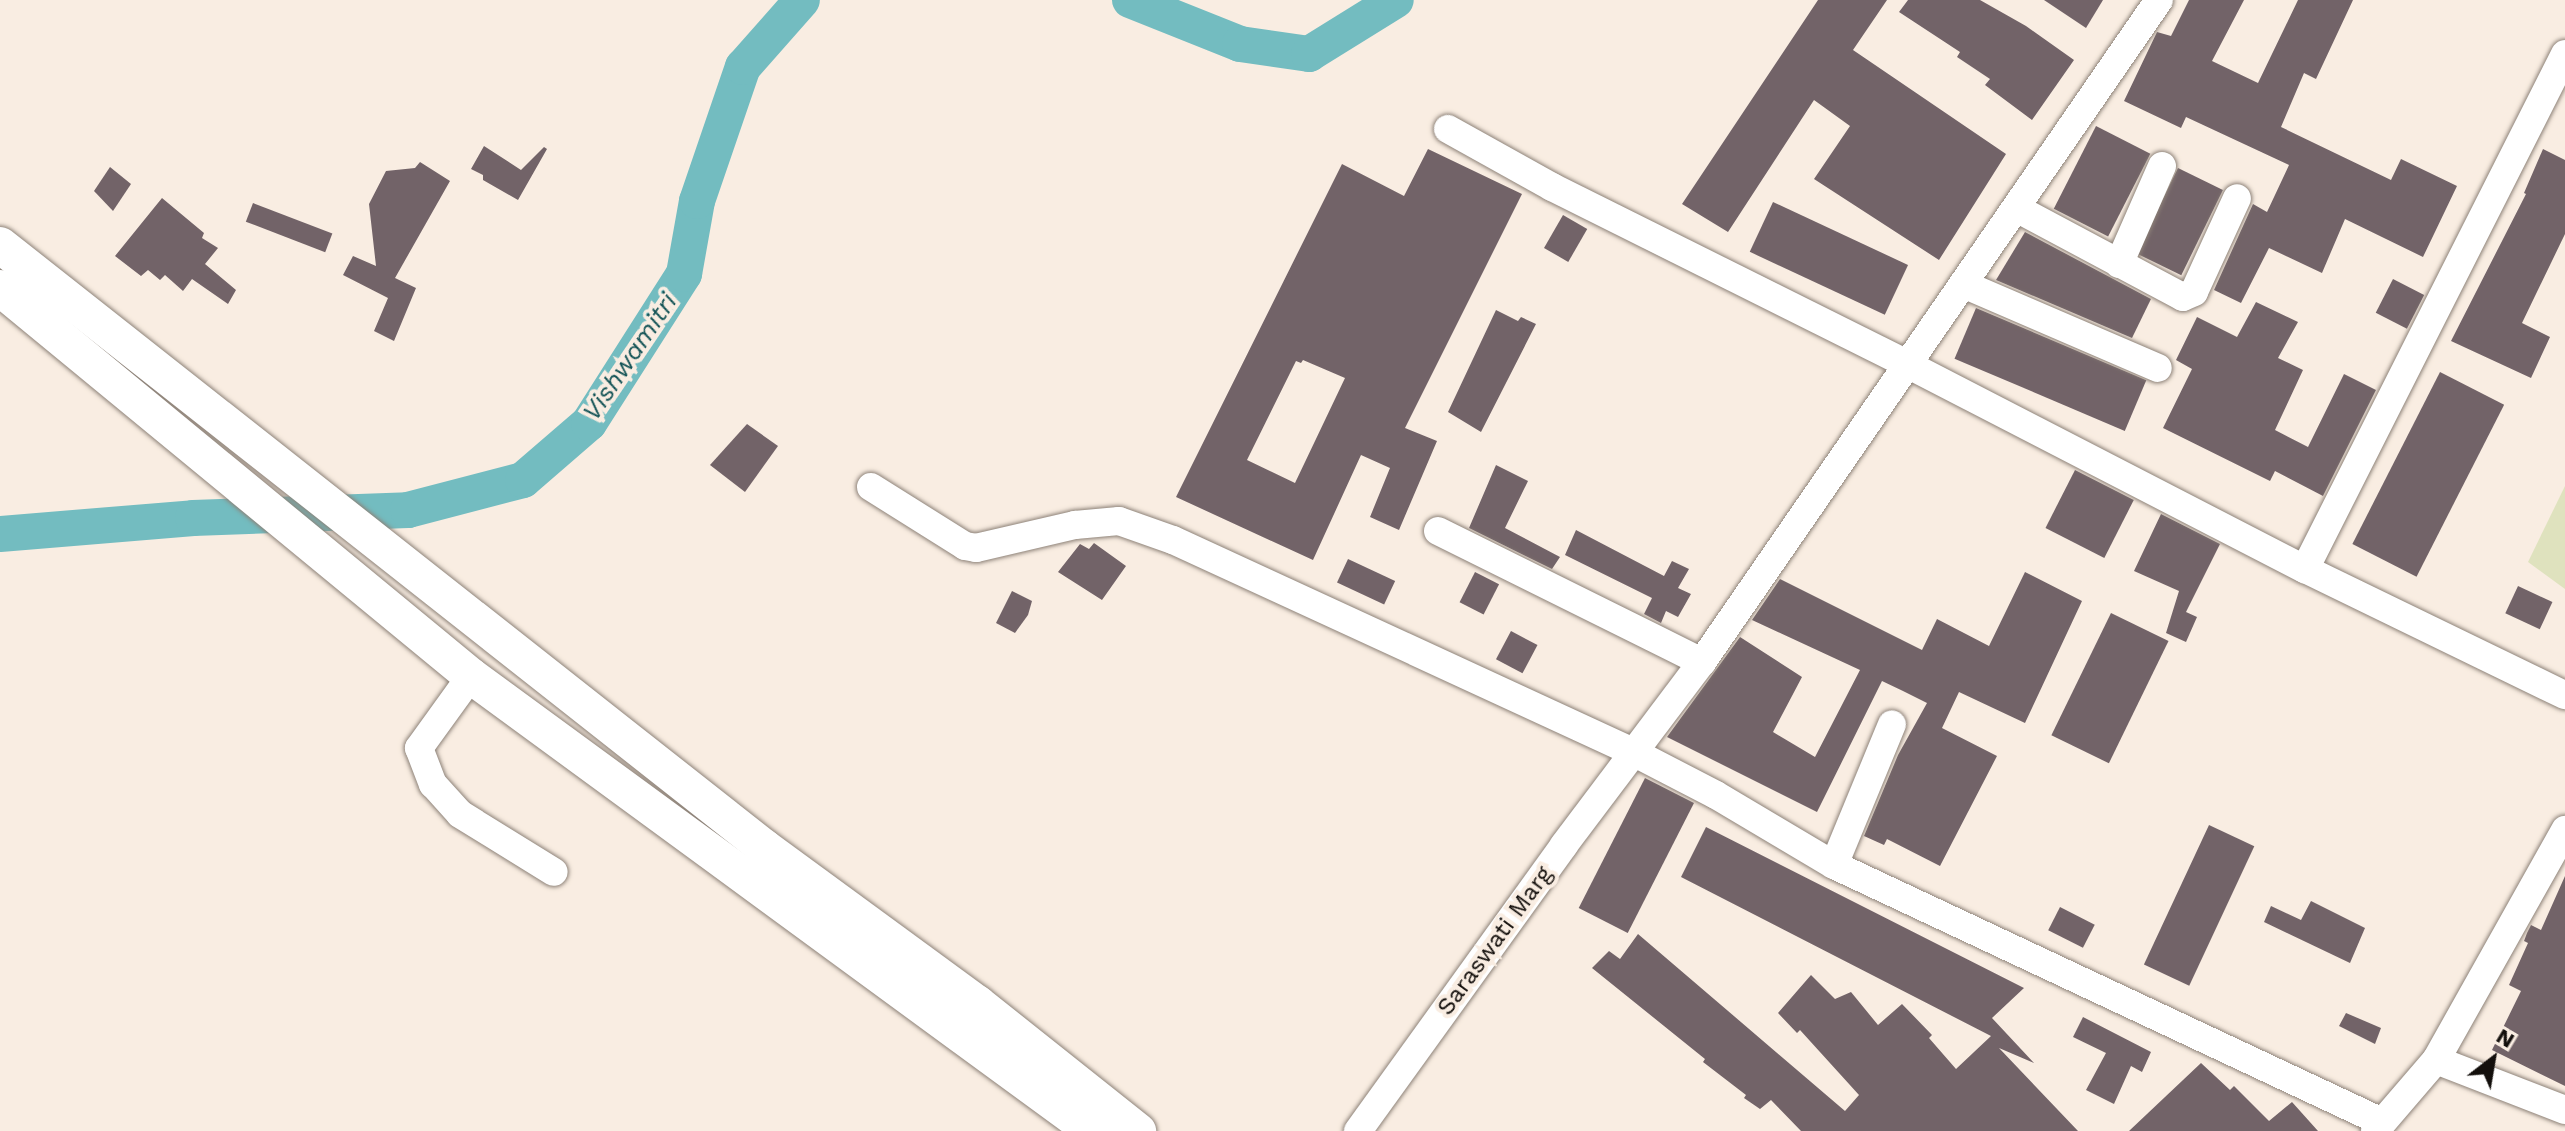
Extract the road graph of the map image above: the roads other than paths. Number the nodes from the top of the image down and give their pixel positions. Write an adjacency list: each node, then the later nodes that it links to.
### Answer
1 (2159, 0): 6 (street, Saraswati Marg)
2 (2565, 54): 17 (street)
3 (1448, 129): 13 (street)
4 (2162, 166): 8 (street)
5 (2237, 198): 8 (street)
6 (2016, 208): 8 (street); 9 (street, Saraswati Marg)
7 (0, 245): 11 (main road)
8 (2119, 264)
9 (1963, 284): 13 (street, Saraswati Marg); 14 (street)
10 (0, 288): 12 (main road)
11 (93, 318): 12 (main road); 26 (main road)
12 (68, 345): 19 (main road)
13 (1907, 364): 17 (street); 18 (street, Saraswati Marg)
14 (2158, 368)
15 (871, 487): 22 (street)
16 (1438, 531): 18 (street)
17 (2305, 569): 20 (street)
18 (1702, 662): 22 (street, Saraswati Marg)
19 (471, 676): 25 (street); 26 (main road)
20 (2565, 695)
21 (1892, 724): 24 (street)
22 (1633, 752): 24 (street); 33 (street, Saraswati Marg)
23 (2565, 830): 27 (street)
24 (1834, 865): 30 (street)
25 (554, 872)
26 (968, 1017): 28 (main road)
27 (2436, 1060): 29 (street); 30 (street)
28 (1045, 1074): 31 (main road); 32 (main road)
29 (2565, 1110)
30 (2378, 1126)
31 (1092, 1131)
32 (1138, 1131)
33 (1358, 1131)

